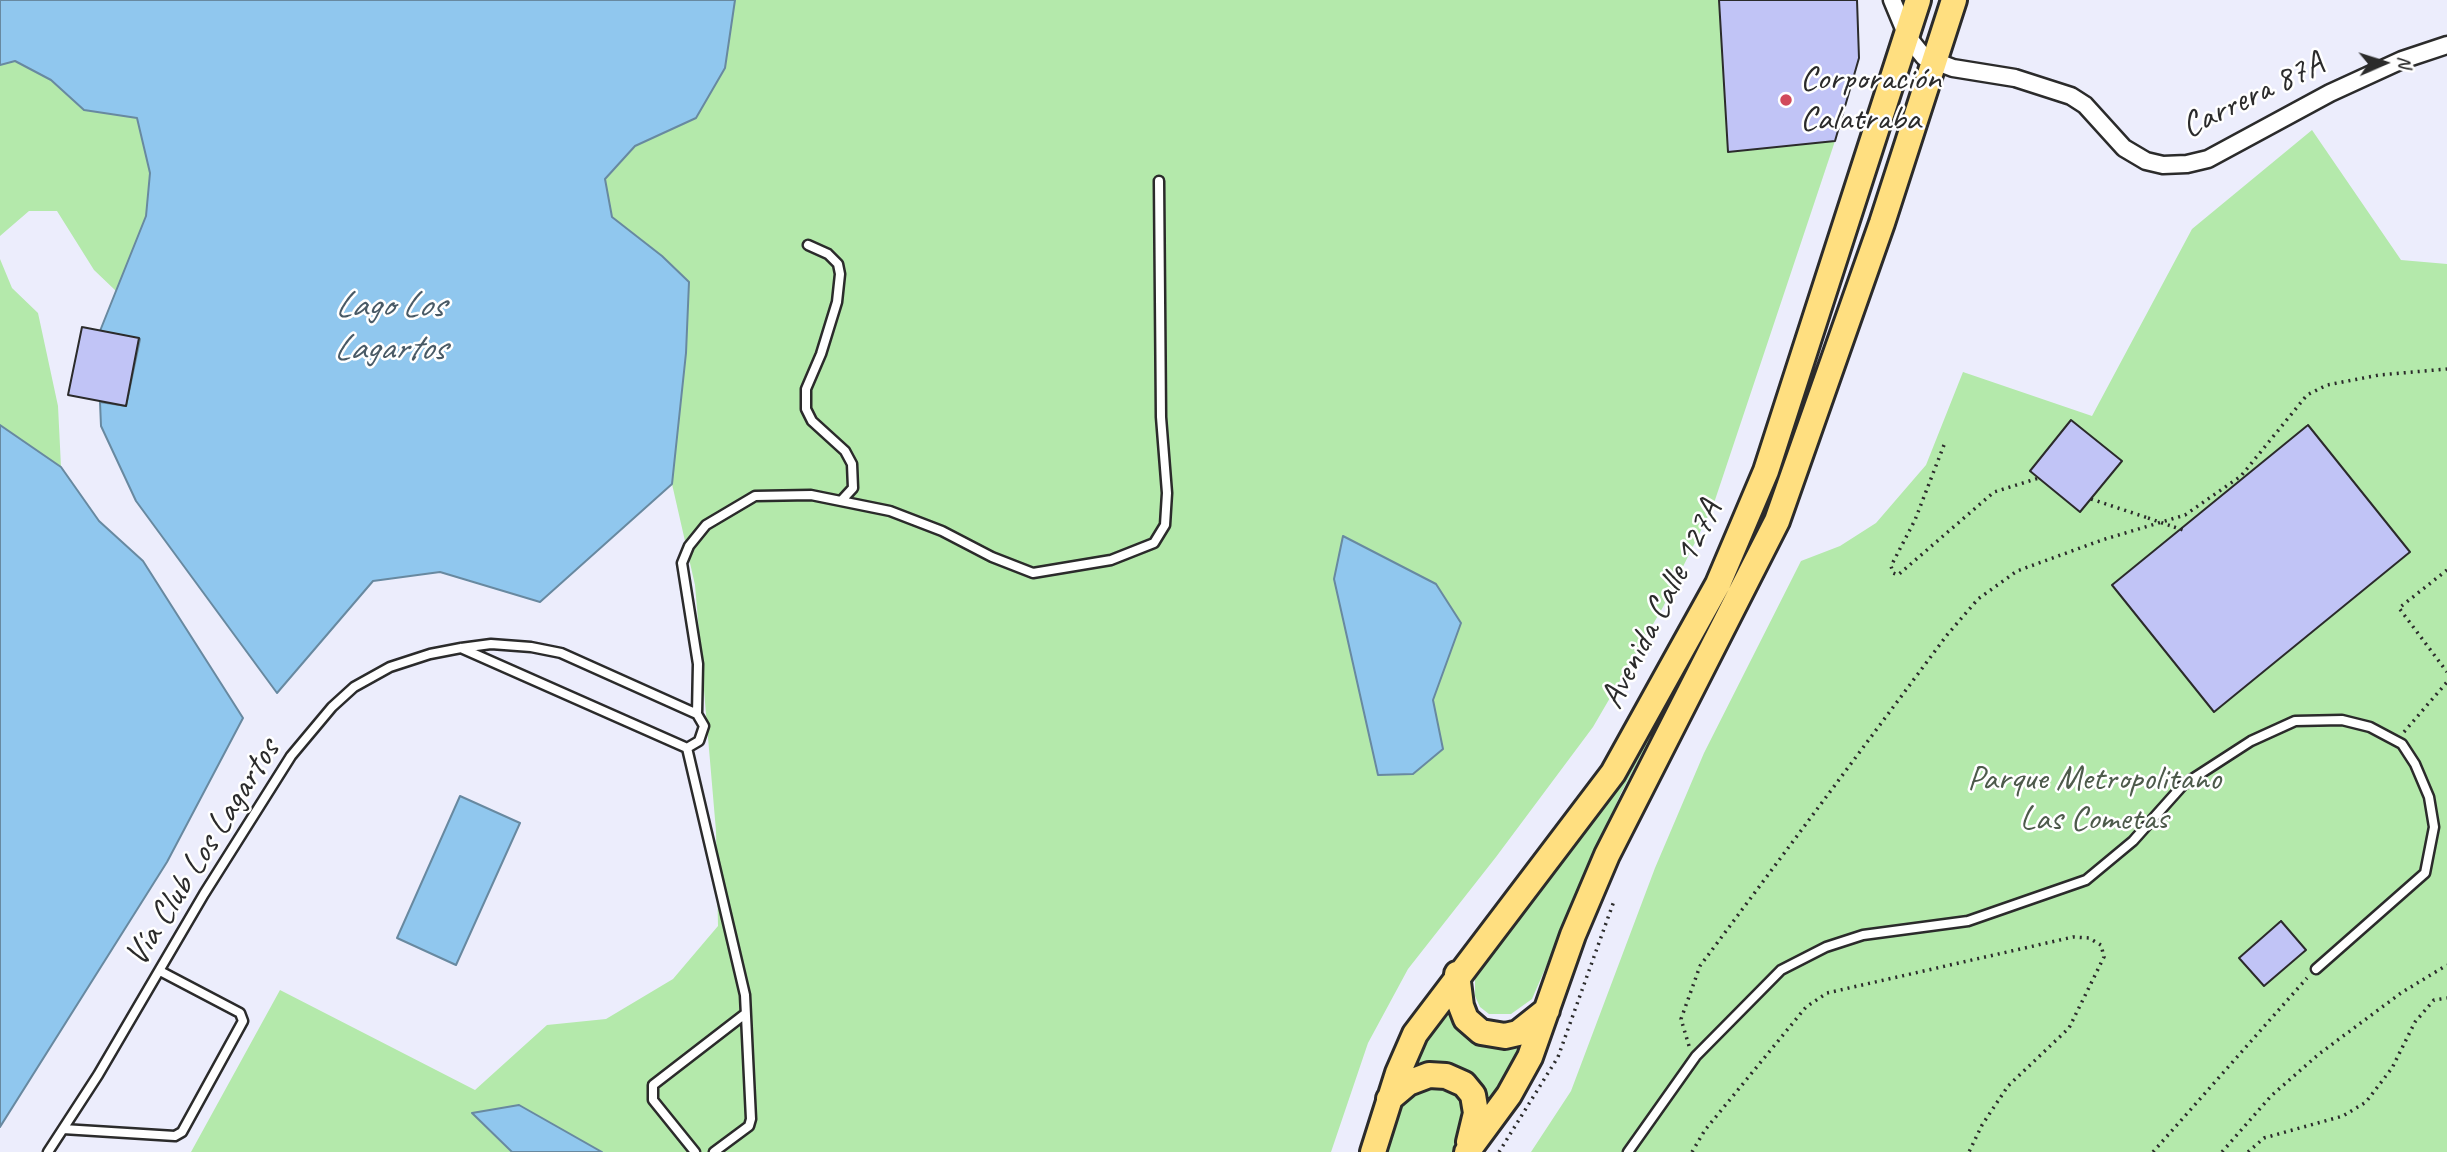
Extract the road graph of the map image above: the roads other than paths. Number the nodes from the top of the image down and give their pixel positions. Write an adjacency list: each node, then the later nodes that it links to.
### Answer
1 (1892, 0): 4 (street)
2 (1918, 0): 4 (main road, Avenida Calle 127A)
3 (1954, 0): 6 (main road, Avenida Calle 127A)
4 (1907, 36): 6 (street); 15 (main road, Avenida Calle 127A)
5 (2447, 45): 6 (street, Carrera 87A)
6 (1934, 63): 16 (main road, Avenida Calle 127A)
7 (1159, 181): 9 (lane)
8 (808, 245): 9 (lane)
9 (841, 501): 11 (lane)
10 (461, 648): 11 (lane, Vía Club Los Lagartos); 12 (lane); 14 (lane, Vía Club Los Lagartos)
11 (697, 714): 12 (lane)
12 (687, 748): 17 (lane)
13 (2316, 969): 25 (lane)
14 (160, 971): 19 (lane, Vía Club Los Lagartos); 19 (lane)
15 (1457, 974): 16 (main road); 18 (main road, Avenida Calle 127A)
16 (1547, 1010): 24 (main road, Avenida Calle 127A)
17 (744, 1014): 21 (lane); 22 (lane)
18 (1389, 1099): 23 (main road, Avenida Calle 127A); 24 (main road)
19 (62, 1129): 20 (lane, Vía Club Los Lagartos)
20 (48, 1152)
21 (695, 1152)
22 (714, 1152)
23 (1373, 1152)
24 (1466, 1152)
25 (1628, 1152)

